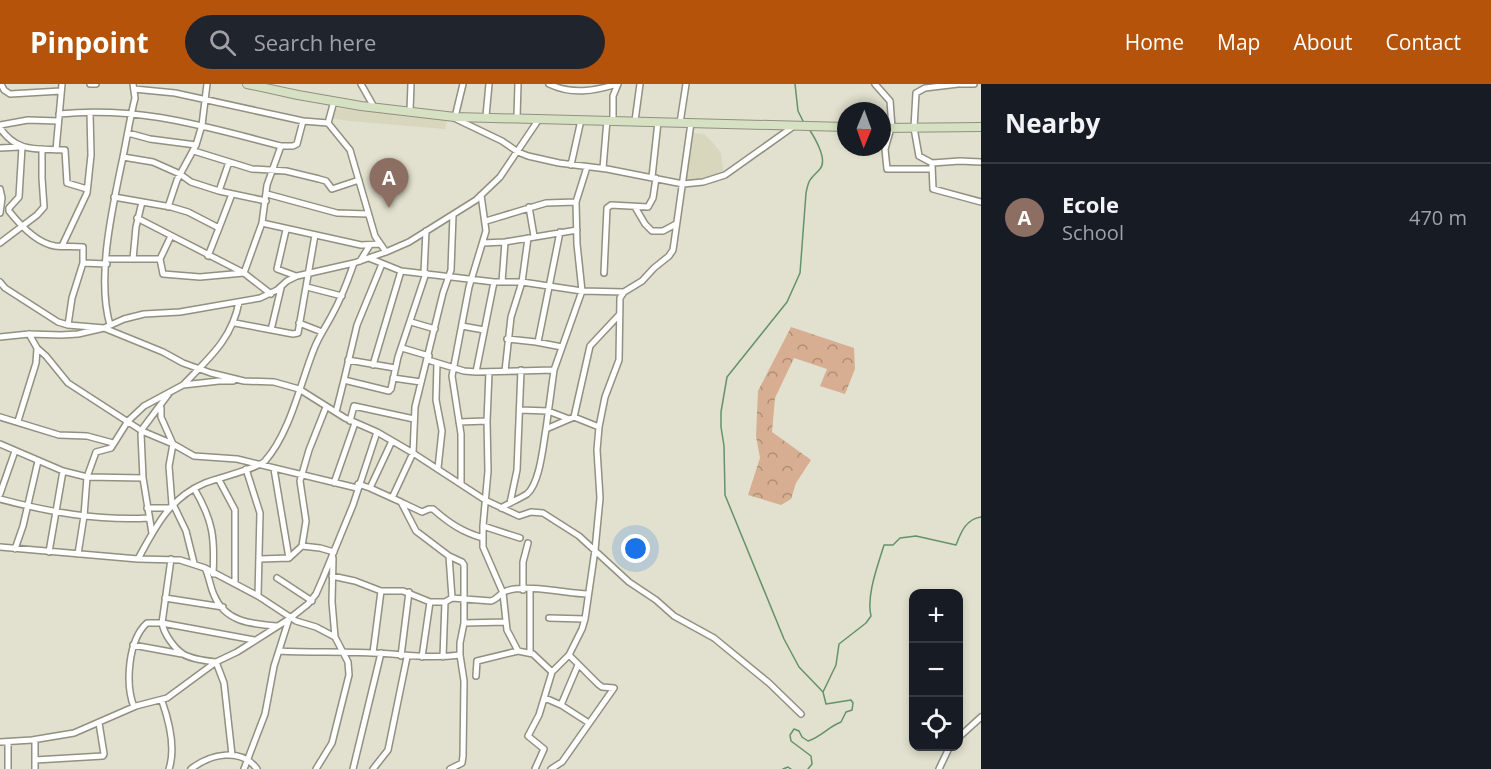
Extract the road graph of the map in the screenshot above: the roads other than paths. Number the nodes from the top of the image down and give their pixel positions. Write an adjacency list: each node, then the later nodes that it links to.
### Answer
1 (1, 84): 21 (street)
2 (90, 84): 3 (street)
3 (96, 84)
4 (207, 84): 22 (street)
5 (247, 84): 20 (street)
6 (362, 84): 25 (street)
7 (411, 84): 26 (street)
8 (464, 84): 30 (street)
9 (489, 84): 31 (street)
10 (518, 84): 32 (street)
11 (549, 84): 12 (street)
12 (617, 84): 35 (street)
13 (634, 84): 14 (street)
14 (640, 84): 38 (street)
15 (686, 84): 41 (street)
16 (875, 84): 24 (street)
17 (959, 84): 18 (street); 49 (street)
18 (975, 84)
19 (134, 86): 22 (street); 28 (street)
20 (264, 86): 23 (street)
21 (61, 87): 29 (street)
22 (204, 99): 37 (street); 43 (street)
23 (334, 101): 25 (street); 40 (street)
24 (890, 102)
25 (374, 107): 26 (street)
26 (410, 111): 30 (street)
27 (90, 112): 28 (street); 29 (street); 73 (street)
28 (132, 112): 43 (street); 50 (street)
29 (59, 114): 36 (street)
30 (453, 116): 31 (street); 58 (street)
31 (486, 116): 32 (street)
32 (517, 117): 33 (street)
33 (539, 119): 34 (street); 58 (street)
34 (581, 120): 35 (street); 63 (street)
35 (610, 120): 38 (street); 66 (street)
36 (58, 121): 45 (street); 56 (street)
37 (303, 121): 40 (street); 52 (street)
38 (635, 121): 39 (street)
39 (658, 122): 41 (street); 69 (street)
40 (328, 123): 70 (street)
41 (680, 123): 42 (street)
42 (691, 123): 44 (street); 71 (street)
43 (202, 125): 51 (street); 52 (street)
44 (795, 125): 46 (street); 71 (street)
45 (0, 126): 53 (street)
46 (837, 127)
47 (981, 127): 49 (street)
48 (891, 128): 49 (street)
49 (914, 128): 65 (street)
50 (128, 133): 51 (street); 60 (street)
51 (196, 145): 57 (street)
52 (280, 146): 67 (street)
53 (20, 147): 54 (street); 55 (street); 85 (street)
54 (0, 148)
55 (42, 149): 56 (street); 93 (street)
56 (56, 150): 73 (street)
57 (194, 152): 61 (street); 68 (street)
58 (518, 152): 63 (street); 76 (street)
59 (886, 156): 65 (street)
60 (123, 157): 68 (street); 77 (street)
61 (229, 162): 67 (street); 74 (street)
62 (981, 162): 65 (street)
63 (571, 165): 64 (street)
64 (587, 166): 66 (street); 79 (street)
65 (932, 166): 81 (street)
66 (603, 168): 69 (street)
67 (272, 171): 70 (street); 78 (street)
68 (180, 174): 74 (street); 82 (street)
69 (654, 178): 71 (street); 84 (street)
70 (359, 180): 87 (street)
71 (683, 184): 92 (street)
72 (0, 189): 86 (street)
73 (87, 189): 106 (street)
74 (219, 191): 75 (street)
75 (232, 194): 78 (street); 94 (street)
76 (481, 195): 88 (street); 90 (street)
77 (114, 196): 80 (street); 113 (street)
78 (266, 197): 87 (street); 91 (street)
79 (576, 201): 83 (street); 96 (street)
80 (142, 202): 82 (street); 89 (street)
81 (981, 202)
82 (168, 207): 94 (street)
83 (529, 207): 90 (street); 101 (street)
84 (634, 207): 92 (street); 121 (street)
85 (8, 210): 86 (street); 93 (street)
86 (0, 213)
87 (368, 214): 105 (street)
88 (453, 215): 97 (street); 123 (street)
89 (137, 218): 100 (street); 111 (street)
90 (486, 221): 104 (street)
91 (262, 223): 95 (street); 119 (street)
92 (676, 224): 133 (street)
93 (22, 226): 103 (street); 106 (street)
94 (219, 228): 109 (street)
95 (286, 230): 99 (street); 122 (street)
96 (577, 230): 98 (street); 132 (street)
97 (426, 231): 108 (street); 120 (street)
98 (560, 232): 101 (street); 130 (street)
99 (315, 235): 107 (street); 118 (street)
100 (171, 236): 109 (street); 112 (street)
101 (531, 237): 102 (street); 128 (street)
102 (505, 242): 104 (street); 127 (street)
103 (0, 243)
104 (483, 243): 124 (street)
105 (379, 244): 107 (street); 108 (street)
106 (62, 246): 114 (street)
107 (370, 246): 115 (street)
108 (386, 252): 110 (street)
109 (208, 256): 119 (street)
110 (369, 258): 115 (street); 116 (street)
111 (133, 259): 112 (street); 113 (street)
112 (160, 259): 119 (street)
113 (107, 261): 114 (street); 143 (street)
114 (83, 262): 141 (street)
115 (357, 262): 118 (street); 135 (street)
116 (382, 264): 117 (street); 156 (street)
117 (401, 271): 120 (street); 158 (street)
118 (309, 272): 122 (street); 131 (street)
119 (244, 273): 134 (street)
120 (425, 273): 123 (street); 138 (street)
121 (604, 273)
122 (297, 276): 129 (street)
123 (449, 276): 124 (street); 144 (street)
124 (472, 279): 126 (street); 142 (street)
125 (0, 282): 141 (street)
126 (495, 282): 127 (street); 146 (street)
127 (502, 282): 128 (street)
128 (522, 282): 130 (street); 150 (street)
129 (281, 286): 134 (street); 145 (street)
130 (549, 286): 132 (street); 151 (street)
131 (307, 287): 135 (street); 140 (street)
132 (582, 291): 133 (street); 152 (street)
133 (624, 292): 137 (street)
134 (271, 294): 136 (street)
135 (342, 296): 147 (street)
136 (239, 302): 139 (street); 143 (street)
137 (619, 315): 180 (street); 187 (street)
138 (411, 322): 144 (street); 154 (street)
139 (234, 323): 145 (street); 161 (street)
140 (299, 323): 145 (street); 147 (street)
141 (68, 325): 143 (street)
142 (462, 326): 146 (street); 160 (street)
143 (107, 327): 148 (street); 161 (street)
144 (435, 329): 155 (street)
145 (272, 330)
146 (484, 330): 165 (street)
147 (322, 332): 172 (street)
148 (29, 334): 149 (street); 153 (street)
149 (0, 337)
150 (507, 339): 151 (street); 164 (street)
151 (538, 342): 152 (street)
152 (562, 347): 163 (street)
153 (37, 348): 182 (street); 183 (street)
154 (402, 348): 155 (street); 159 (street)
155 (429, 358): 157 (street); 170 (street)
156 (348, 360): 158 (street); 168 (street)
157 (437, 363): 160 (street); 199 (street)
158 (373, 365): 159 (street)
159 (395, 368): 167 (street)
160 (454, 368): 165 (street); 185 (street)
161 (199, 369): 169 (street); 171 (street)
162 (521, 370): 163 (street); 164 (street); 176 (street)
163 (554, 370): 177 (street)
164 (505, 371): 166 (street)
165 (476, 372): 166 (street)
166 (489, 372): 186 (street)
167 (393, 378): 168 (street); 170 (street)
168 (344, 380): 178 (street)
169 (244, 381): 171 (street); 172 (street)
170 (421, 382): 181 (street)
171 (183, 385): 173 (street)
172 (299, 389): 175 (street); 198 (street)
173 (170, 392): 174 (street); 183 (street)
174 (161, 406): 189 (street); 194 (street)
175 (326, 407): 178 (street); 203 (street)
176 (520, 410): 177 (street); 217 (street)
177 (548, 411): 180 (street); 188 (street)
178 (336, 412): 184 (street)
179 (0, 417): 182 (street)
180 (572, 418): 187 (street); 188 (street)
181 (414, 419): 184 (street); 196 (street)
182 (18, 421): 192 (street)
183 (128, 422): 189 (street); 192 (street)
184 (353, 422): 190 (street); 207 (street)
185 (459, 422): 186 (street); 208 (street)
186 (487, 422): 215 (street)
187 (599, 427): 233 (street)
188 (546, 429): 217 (street)
189 (141, 431): 194 (street); 205 (street)
190 (377, 432): 191 (street); 209 (street)
191 (392, 441): 196 (street); 210 (street)
192 (114, 443): 204 (street)
193 (0, 444): 195 (street)
194 (173, 444): 198 (street); 219 (street)
195 (15, 451): 197 (street); 212 (street)
196 (413, 453): 199 (street); 213 (street)
197 (38, 461): 202 (street); 218 (street)
198 (261, 464): 200 (street); 201 (street)
199 (438, 468): 208 (street)
200 (246, 469): 206 (street); 240 (street)
201 (274, 469): 203 (street); 238 (street)
202 (63, 471): 204 (street); 222 (street)
203 (301, 476): 207 (street); 230 (street)
204 (87, 477): 205 (street); 223 (street)
205 (142, 478): 220 (street)
206 (219, 480): 211 (street); 248 (street)
207 (334, 483): 209 (street)
208 (461, 484): 215 (street)
209 (358, 486): 210 (street); 235 (street)
210 (370, 488): 213 (street)
211 (195, 489): 219 (street); 244 (street)
212 (0, 494)
213 (392, 498): 216 (street)
214 (0, 499): 218 (street)
215 (485, 500): 221 (street); 225 (street)
216 (401, 502): 227 (street); 237 (street)
217 (510, 503): 221 (street)
218 (28, 506): 222 (street); 232 (street)
219 (171, 506): 220 (street); 226 (street); 242 (street)
220 (147, 508): 224 (street)
221 (501, 508): 233 (street)
222 (56, 512): 223 (street); 234 (street)
223 (84, 516): 224 (street); 236 (street)
224 (149, 518): 226 (street)
225 (483, 526): 227 (street); 228 (street)
226 (152, 533): 241 (street)
227 (483, 538): 253 (street)
228 (520, 538)
229 (528, 543): 250 (street)
230 (302, 546): 235 (street); 238 (street)
231 (0, 547): 232 (street)
232 (15, 549): 234 (street)
233 (595, 550): 254 (street); 293 (street)
234 (49, 552): 236 (street)
235 (333, 553): 245 (street); 246 (street)
236 (78, 554): 241 (street)
237 (449, 556): 257 (street); 258 (street)
238 (289, 558): 240 (street)
239 (171, 559): 241 (street); 242 (street); 256 (street)
240 (260, 559): 255 (street)
241 (138, 560)
242 (194, 563): 243 (street)
243 (205, 568): 244 (street); 249 (street)
244 (213, 572): 248 (street); 249 (street)
245 (325, 574): 246 (street); 259 (street)
246 (333, 576): 251 (street); 270 (street)
247 (277, 578): 259 (street)
248 (235, 583): 255 (street)
249 (212, 586): 262 (street)
250 (527, 590): 253 (street); 254 (street); 278 (street)
251 (381, 591): 252 (street); 276 (street)
252 (409, 592): 260 (street); 281 (street)
253 (503, 592): 258 (street); 266 (street)
254 (587, 594): 265 (street)
255 (258, 596): 263 (street)
256 (165, 598): 262 (street); 267 (street)
257 (452, 598): 258 (street); 261 (street)
258 (465, 598): 268 (street)
259 (312, 601): 263 (street)
260 (430, 602): 261 (street); 283 (street)
261 (445, 602): 284 (street)
262 (223, 608): 269 (street)
263 (290, 618): 269 (street); 270 (street); 273 (street)
264 (549, 618): 265 (street)
265 (585, 619): 280 (street)
266 (506, 622): 268 (street); 274 (street)
267 (162, 623): 271 (street); 272 (street); 279 (street)
268 (464, 623): 282 (street)
269 (278, 626): 271 (street)
270 (335, 637): 275 (street)
271 (255, 640): 285 (street)
272 (133, 645): 279 (street); 292 (street)
273 (279, 651): 275 (street); 304 (street)
274 (518, 651): 278 (street); 288 (street)
275 (344, 652): 276 (street); 312 (street)
276 (373, 652): 277 (street)
277 (381, 653): 281 (street); 313 (street)
278 (530, 653): 287 (street)
279 (182, 654): 285 (street)
280 (569, 655): 286 (street); 287 (street)
281 (404, 656): 283 (street); 314 (street)
282 (460, 656): 284 (street); 315 (street)
283 (422, 657): 284 (street)
284 (443, 657)
285 (216, 662): 290 (street); 302 (street)
286 (578, 665): 291 (street); 296 (street)
287 (552, 672): 289 (street)
288 (476, 676)
289 (545, 698): 291 (street); 305 (street)
290 (162, 701): 292 (street); 308 (street)
291 (561, 705): 296 (street)
292 (134, 707): 295 (street)
293 (801, 714)
294 (981, 717): 297 (street)
295 (99, 723): 298 (street); 303 (street)
296 (589, 723): 317 (street)
297 (963, 733)
298 (35, 740): 300 (street); 303 (street)
299 (0, 742): 300 (street)
300 (8, 742): 306 (street)
301 (948, 751): 318 (street)
302 (232, 754): 304 (street); 309 (street)
303 (35, 760): 307 (street)
304 (247, 760): 310 (street); 311 (street)
305 (536, 768): 316 (street)
306 (8, 769)
307 (35, 769)
308 (169, 769)
309 (191, 769)
310 (244, 769)
311 (257, 769)
312 (316, 769)
313 (352, 769)
314 (373, 769)
315 (450, 769)
316 (543, 769)
317 (551, 769)
318 (939, 769)

